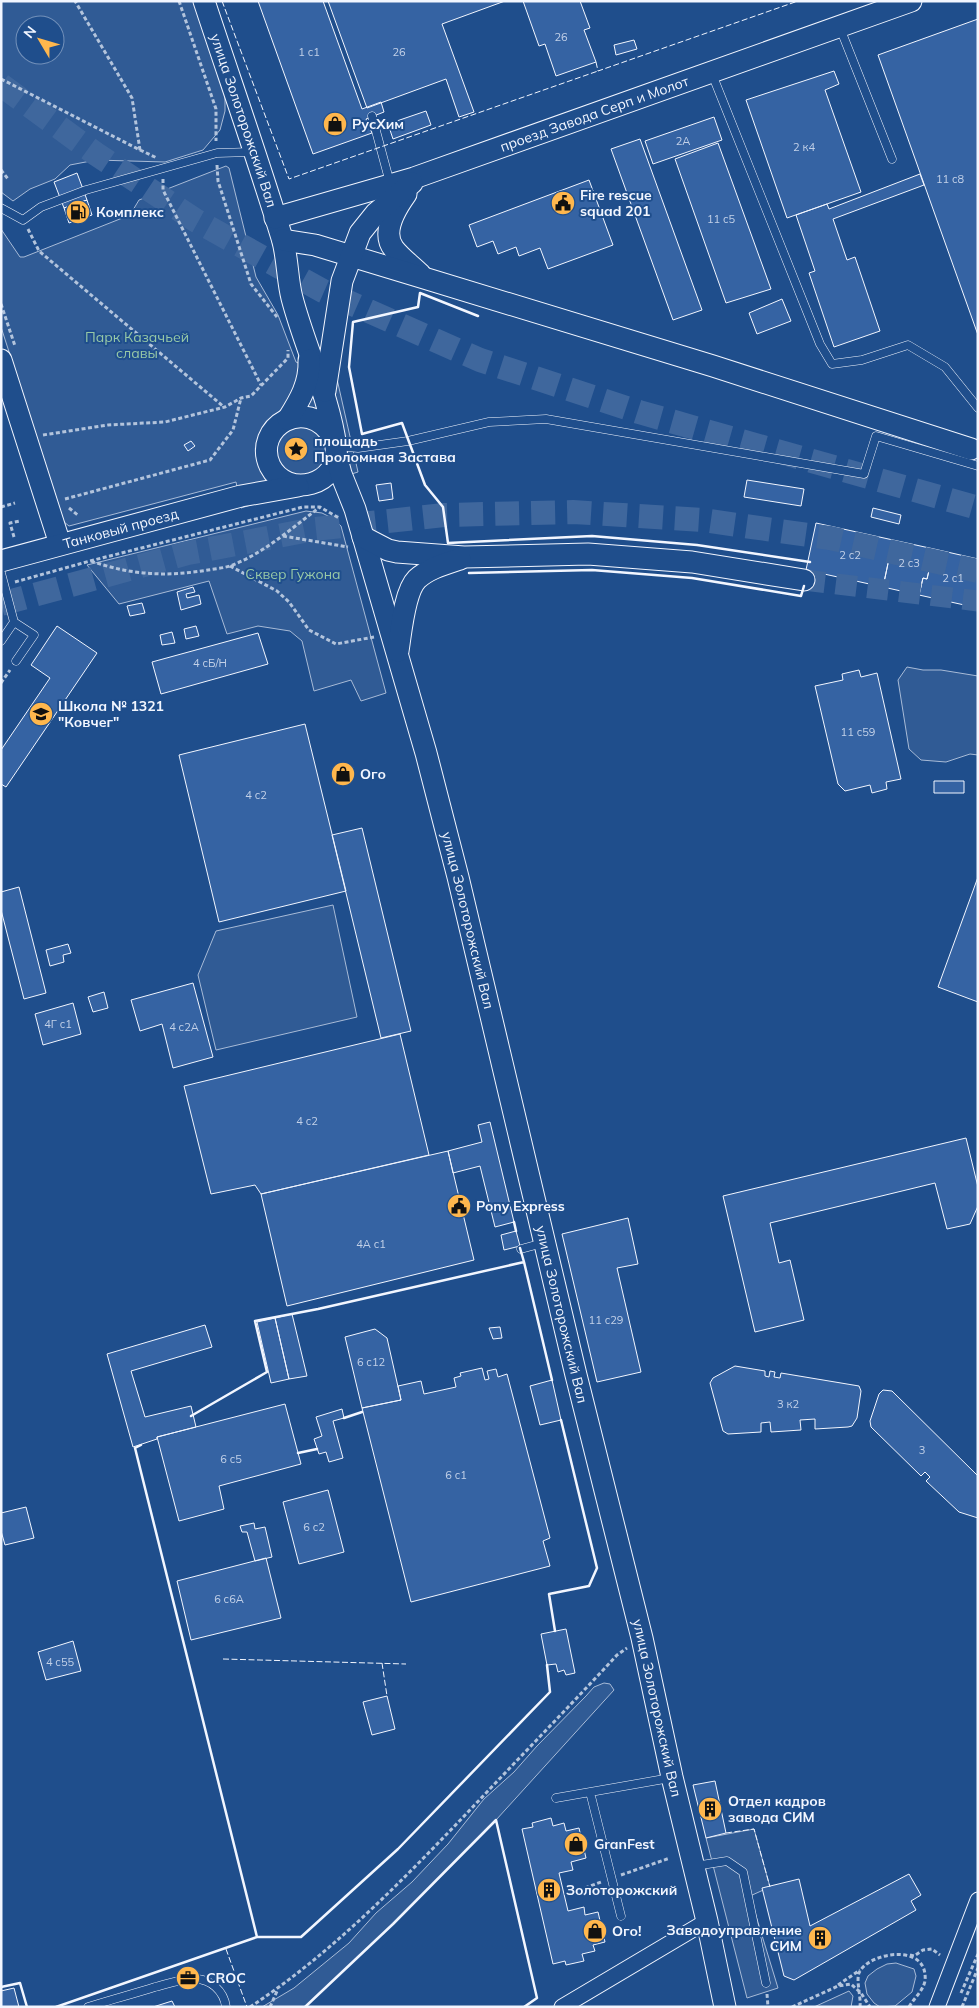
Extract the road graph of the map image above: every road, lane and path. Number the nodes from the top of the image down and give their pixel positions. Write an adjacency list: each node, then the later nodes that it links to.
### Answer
1 (75, 1): 10 (path)
2 (179, 1): 9 (path)
3 (204, 1): 11 (street, улица Золоторожский Вал)
4 (911, 1): 5 (street, проезд Завода Серп и Молот)
5 (839, 27): 6 (street, проезд Завода Серп и Молот); 13 (lane)
6 (712, 72): 16 (street, проезд Завода Серп и Молот); 33 (lane)
7 (1, 79): 10 (path)
8 (372, 116): 18 (lane)
9 (216, 135)
10 (140, 150): 14 (path)
11 (254, 152): 12 (lane); 20 (street, улица Золоторожский Вал)
12 (216, 153): 14 (lane); 25 (path)
13 (892, 159)
14 (163, 169): 21 (lane); 29 (path)
15 (1, 170): 17 (path)
16 (420, 176): 18 (street, проезд Завода Серп и Молот); 23 (street); 24 (street)
17 (8, 180)
18 (390, 185): 20 (street, проезд Завода Серп и Молот)
19 (1, 208): 21 (lane)
20 (275, 218): 22 (street, улица Золоторожский Вал)
21 (23, 220): 32 (path)
22 (282, 240): 23 (street); 27 (street)
23 (352, 256): 24 (street); 30 (street)
24 (424, 278): 38 (street)
25 (281, 322)
26 (288, 348): 29 (path)
27 (309, 350): 30 (street); 34 (street)
28 (1, 360): 50 (street)
29 (261, 385): 31 (path)
30 (324, 396): 36 (street)
31 (241, 398): 32 (path); 41 (path)
32 (225, 407): 35 (path)
33 (978, 408)
34 (288, 419): 36 (street); 37 (street)
35 (42, 435)
36 (335, 446): 38 (lane); 39 (street); 45 (street, улица Золоторожский Вал)
37 (267, 456): 39 (street); 40 (street, Танковый проезд)
38 (974, 458)
39 (302, 486): 40 (street, Танковый проезд); 45 (street)
40 (240, 496): 50 (street, Танковый проезд)
41 (65, 499)
42 (15, 503): 43 (path)
43 (1, 507)
44 (320, 507): 45 (path); 47 (path); 53 (path)
45 (349, 517): 49 (street, улица Золоторожский Вал)
46 (20, 521): 48 (path)
47 (282, 536): 49 (path); 54 (path)
48 (14, 537)
49 (355, 538): 51 (street); 61 (street, улица Золоторожский Вал)
50 (60, 544): 52 (street, Танковый проезд)
51 (464, 557): 56 (street); 61 (street)
52 (1, 561)
53 (90, 561): 54 (path); 57 (path)
54 (230, 566): 59 (path)
55 (1, 573): 57 (lane)
56 (804, 580)
57 (4, 585): 58 (lane)
58 (14, 622): 60 (lane); 62 (lane)
59 (371, 628)
60 (1, 641)
61 (397, 658): 63 (street, улица Золоторожский Вал)
62 (16, 661)
63 (545, 1243): 64 (lane); 65 (street, улица Золоторожский Вал)
64 (521, 1249)
65 (642, 1638): 66 (street, улица Золоторожский Вал); 83 (path)
66 (672, 1777): 67 (lane); 70 (street, улица Золоторожский Вал)
67 (590, 1792): 68 (lane); 71 (lane)
68 (556, 1798)
69 (670, 1858): 71 (path)
70 (695, 1866): 75 (street, улица Золоторожский Вал); 81 (lane)
71 (611, 1879): 72 (path); 74 (lane)
72 (585, 1888)
73 (978, 1900): 98 (street)
74 (621, 1916)
75 (707, 1921): 92 (street); 93 (street, улица Золоторожский Вал)
76 (902, 1954): 78 (path); 80 (path); 84 (path)
77 (978, 1954): 87 (path)
78 (944, 1962)
79 (978, 1968): 87 (path)
80 (860, 1970): 82 (path); 86 (path)
81 (766, 1983)
82 (838, 1986): 86 (path); 94 (path)
83 (278, 1988): 90 (path); 91 (path)
84 (922, 1991): 85 (path); 97 (path)
85 (928, 1992)
86 (861, 1993): 95 (path); 96 (path)
87 (962, 2006)
88 (88, 2007): 89 (lane)
89 (226, 2007)
90 (250, 2007)
91 (270, 2007)
92 (562, 2007)
93 (725, 2007)
94 (792, 2007)
95 (860, 2007)
96 (870, 2007)
97 (909, 2007)
98 (937, 2007)

